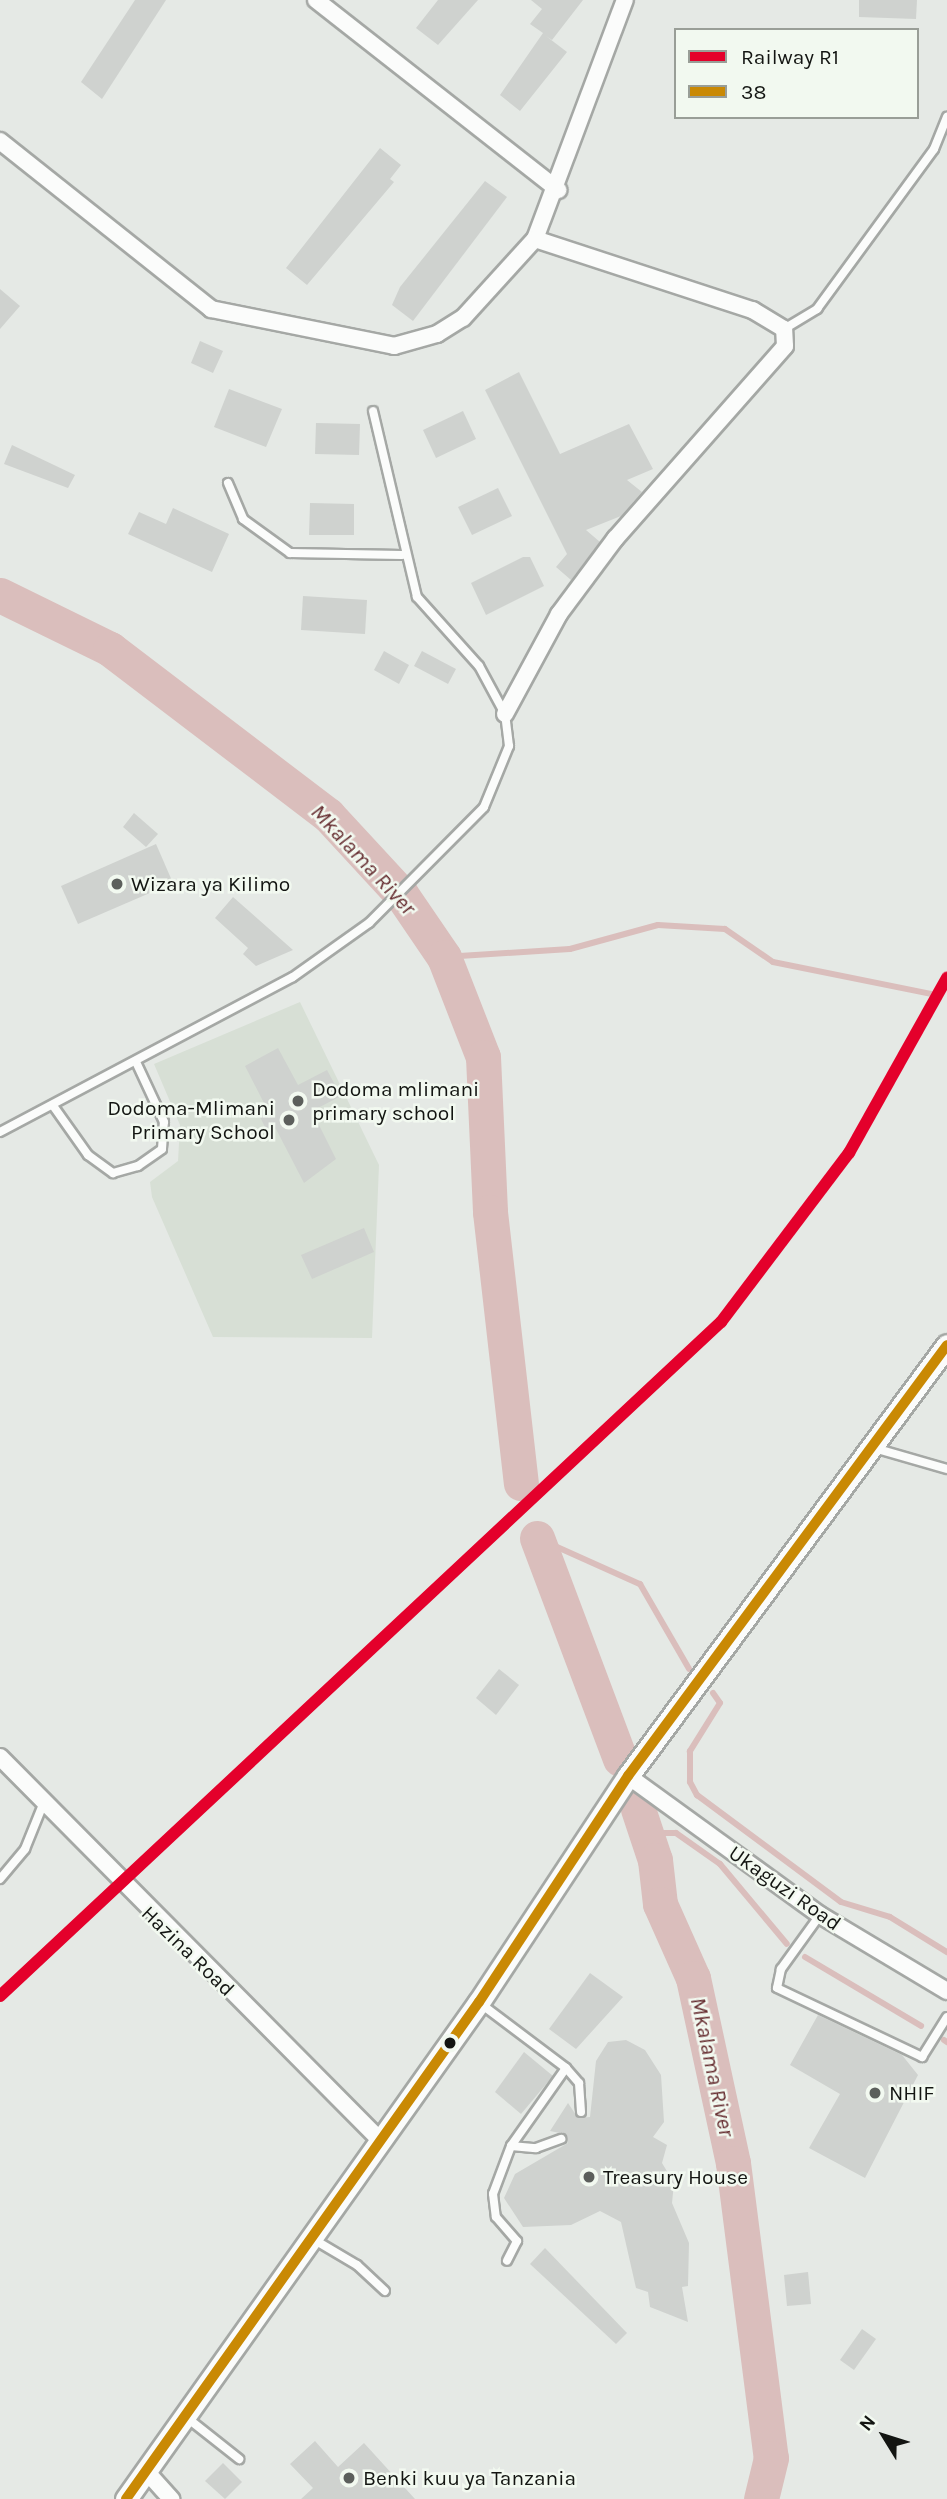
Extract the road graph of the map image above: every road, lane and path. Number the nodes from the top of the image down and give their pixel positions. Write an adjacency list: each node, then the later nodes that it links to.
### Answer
1 (316, 0): 5 (street)
2 (625, 0): 5 (street)
3 (947, 116): 7 (lane)
4 (0, 141): 6 (street)
5 (558, 190): 6 (street)
6 (535, 239): 7 (street)
7 (784, 329): 11 (street)
8 (373, 411): 10 (lane)
9 (228, 483): 10 (lane)
10 (402, 555): 11 (lane)
11 (505, 714): 12 (lane)
12 (136, 1062): 13 (lane); 13 (lane)
13 (54, 1107): 14 (lane)
14 (0, 1132)
15 (947, 1345): 16 (main road)
16 (871, 1447): 17 (lane); 19 (main road)
17 (947, 1469)
18 (0, 1757): 20 (street, Hazina Road)
19 (628, 1776): 22 (street, Ukaguzi Road); 24 (main road)
20 (44, 1802): 21 (lane); 29 (street, Hazina Road)
21 (0, 1879)
22 (820, 1915): 23 (street, Ukaguzi Road); 25 (lane)
23 (947, 1991)
24 (479, 2001): 26 (lane); 29 (main road)
25 (947, 2017)
26 (566, 2068): 27 (lane); 30 (lane)
27 (581, 2112)
28 (561, 2138): 30 (lane)
29 (381, 2141): 31 (main road)
30 (511, 2146): 32 (lane)
31 (313, 2239): 33 (lane); 34 (main road)
32 (506, 2261)
33 (385, 2291)
34 (186, 2417): 35 (lane); 36 (main road)
35 (239, 2459)
36 (146, 2471): 37 (main road); 38 (street)
37 (126, 2499)
38 (171, 2499)

